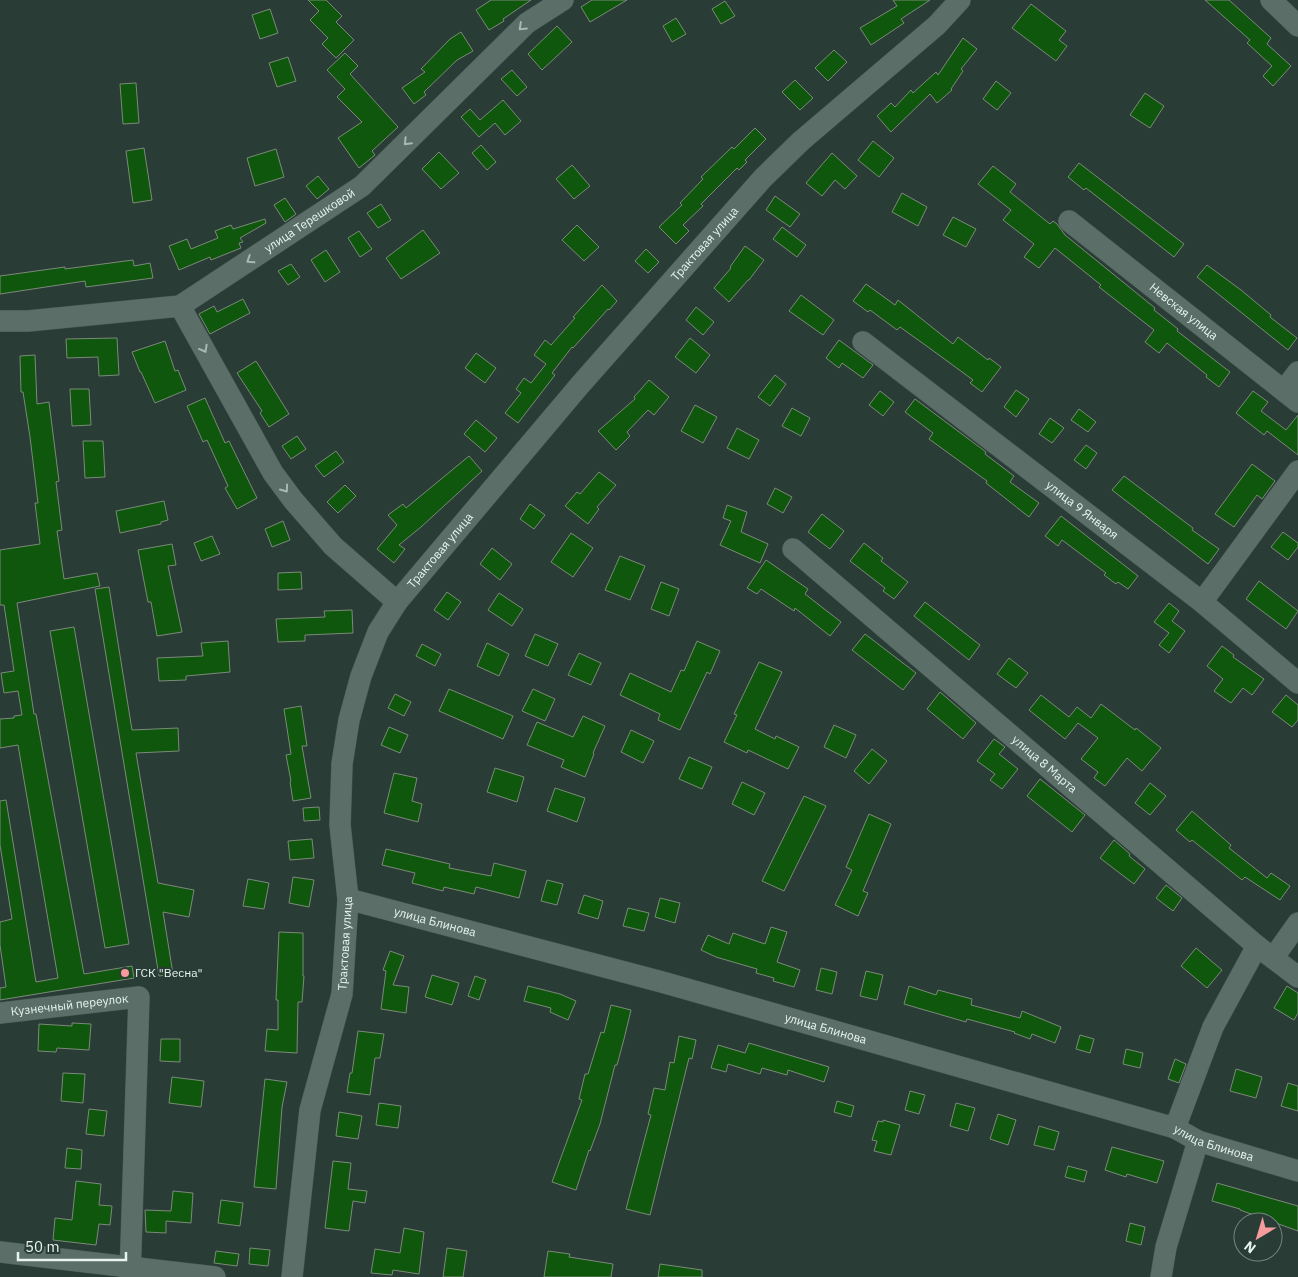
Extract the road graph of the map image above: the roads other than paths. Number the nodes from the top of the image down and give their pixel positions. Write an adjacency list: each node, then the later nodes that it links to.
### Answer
1 (563, 0): 6 (street, улица Терешковой, one-way to 6)
2 (960, 0): 13 (street, Трактовая улица)
3 (1271, 0): 4 (street)
4 (1298, 26)
5 (1069, 221): 10 (street, Невская улица)
6 (180, 306): 7 (street, улица Терешковой); 13 (street, one-way to 13)
7 (0, 321)
8 (862, 342): 14 (street, улица 9 Января)
9 (1298, 372): 10 (street)
10 (1291, 396)
11 (1298, 471): 14 (street)
12 (793, 549): 18 (street, улица 8 Марта)
13 (397, 602): 16 (street, Трактовая улица)
14 (1202, 602): 15 (street, улица 9 Января)
15 (1298, 683)
16 (348, 899): 21 (street, улица Блинова); 27 (street, Трактовая улица)
17 (1298, 923): 18 (street)
18 (1265, 952): 19 (street, улица 8 Марта); 21 (street)
19 (1298, 977)
20 (0, 1013): 25 (street, Кузнечный переулок)
21 (1175, 1128): 22 (street, улица Блинова)
22 (1198, 1140): 23 (street, улица Блинова); 28 (street)
23 (1298, 1171)
24 (0, 1252): 25 (street)
25 (130, 1272): 26 (street)
26 (215, 1277)
27 (292, 1277)
28 (1161, 1277)

